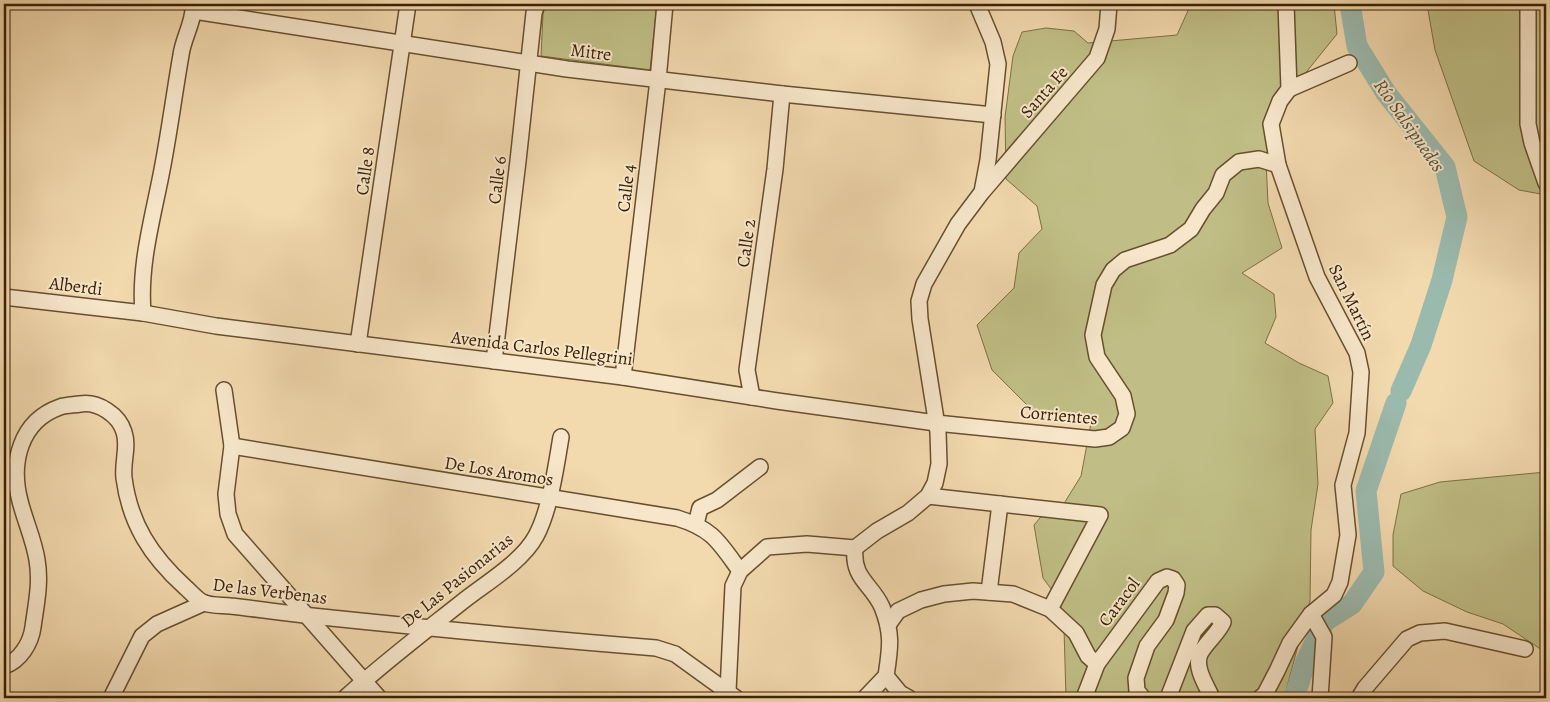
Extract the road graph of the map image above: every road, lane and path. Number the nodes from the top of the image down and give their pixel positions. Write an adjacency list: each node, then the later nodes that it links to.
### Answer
1 (408, 4): 9 (street, Calle 8)
2 (537, 4): 10 (street, Calle 6)
3 (665, 4): 12 (street, Calle 4)
4 (978, 4): 15 (street)
5 (1109, 4): 18 (street, Santa Fe)
6 (1286, 4): 13 (street)
7 (1528, 4): 17 (street)
8 (193, 7): 9 (street, Mitre); 20 (street)
9 (402, 43): 10 (street, Mitre); 21 (street, Calle 8)
10 (530, 62): 12 (street, Mitre); 22 (street, Calle 6)
11 (1349, 63): 13 (street)
12 (658, 80): 14 (street, Mitre); 23 (street, Calle 4)
13 (1289, 89): 16 (street, San Martín)
14 (782, 94): 15 (street, Mitre); 25 (street, Calle 2)
15 (993, 115): 18 (street)
16 (1278, 165): 26 (street, Corrientes); 39 (street, San Martín)
17 (1546, 183)
18 (982, 192): 26 (street, Santa Fe)
19 (4, 297): 20 (street, Alberdi)
20 (143, 313): 21 (street, Avenida Carlos Pellegrini)
21 (358, 344): 22 (street, Avenida Carlos Pellegrini)
22 (494, 361): 23 (street, Avenida Carlos Pellegrini)
23 (623, 377): 25 (street, Avenida Carlos Pellegrini)
24 (224, 390): 28 (street)
25 (752, 397): 26 (street, Avenida Carlos Pellegrini)
26 (936, 423): 30 (street, Santa Fe)
27 (561, 437): 31 (street, De Las Pasionarias)
28 (232, 446): 31 (street, De Los Aromos); 40 (street)
29 (760, 468): 33 (street)
30 (928, 496): 32 (street); 34 (street)
31 (548, 498): 33 (street, De Los Aromos); 42 (street, De Las Pasionarias)
32 (1000, 504): 36 (street); 38 (street)
33 (696, 524): 35 (street, De Los Aromos)
34 (855, 548): 35 (street); 41 (street)
35 (740, 570): 48 (street)
36 (990, 592): 38 (street); 41 (street)
37 (204, 603): 40 (street, De las Verbenas); 45 (street, De las Verbenas); 49 (street)
38 (1050, 609): 44 (street)
39 (1311, 614): 58 (street); 59 (street)
40 (306, 615): 42 (street, De las Verbenas); 47 (street)
41 (888, 625): 46 (street)
42 (428, 628): 47 (street, De Las Pasionarias); 48 (street, De las Verbenas)
43 (1525, 650): 60 (street)
44 (1097, 664): 54 (street, Caracol); 55 (street, Caracol)
45 (4, 666)
46 (886, 676): 52 (street); 53 (street)
47 (364, 681): 50 (street, De Las Pasionarias); 51 (street)
48 (729, 696)
49 (111, 698)
50 (345, 698)
51 (379, 698)
52 (865, 698)
53 (909, 698)
54 (1084, 698)
55 (1143, 698)
56 (1168, 698): 57 (street)
57 (1212, 698)
58 (1260, 698)
59 (1320, 698)
60 (1359, 698)

